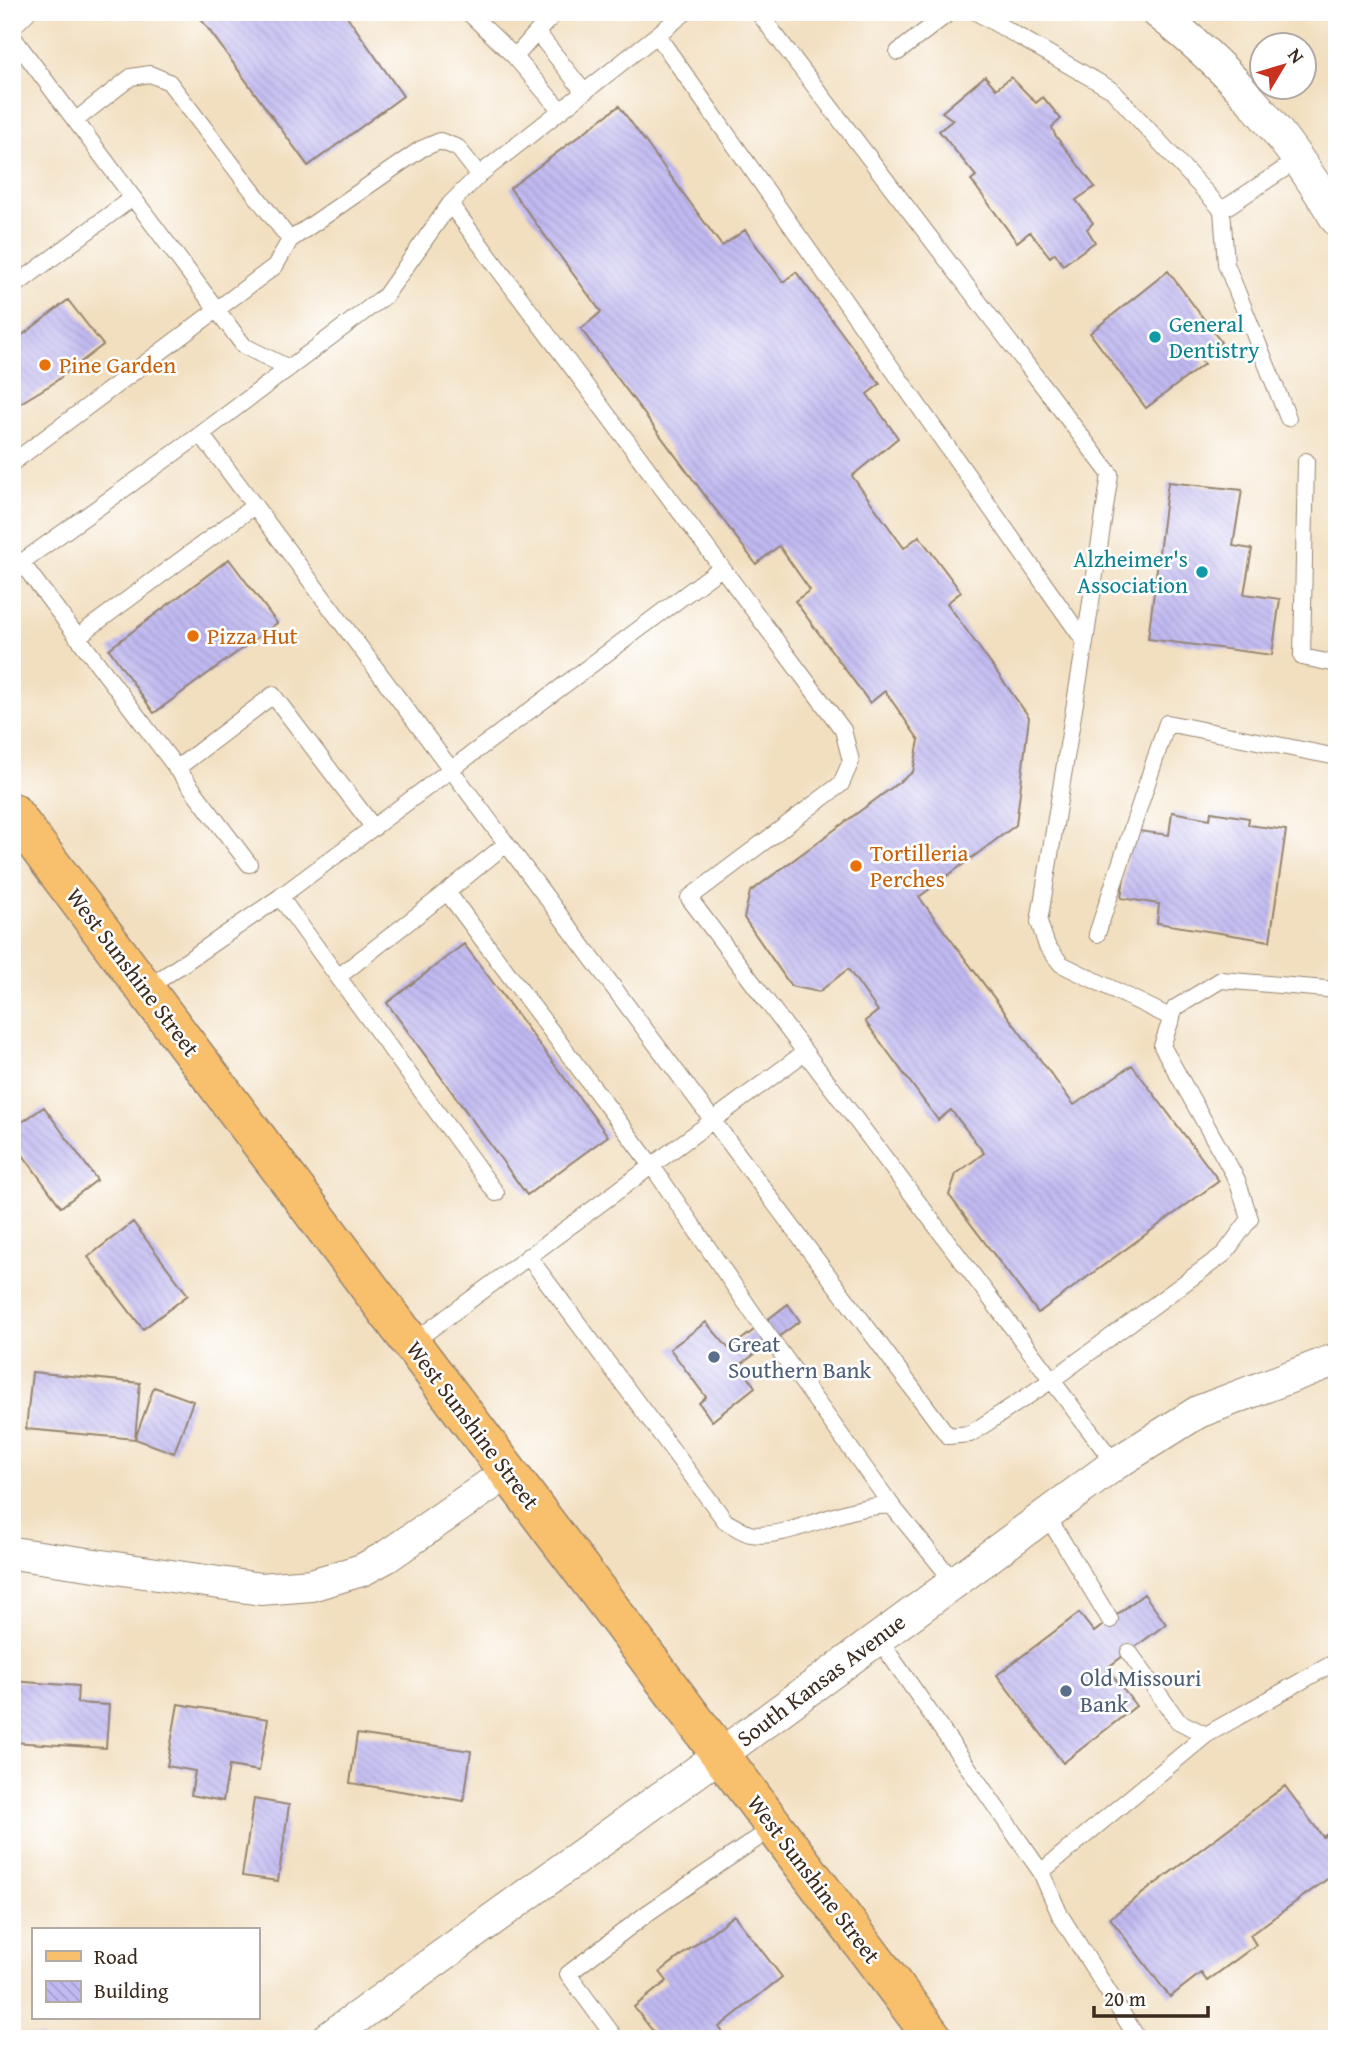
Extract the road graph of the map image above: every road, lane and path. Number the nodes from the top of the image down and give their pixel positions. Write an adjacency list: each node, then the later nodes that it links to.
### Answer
1 (28, 12): 11 (lane)
2 (468, 12): 13 (lane)
3 (556, 12): 9 (lane)
4 (686, 12): 10 (lane)
5 (758, 12): 35 (lane)
6 (950, 12): 12 (lane)
7 (976, 12): 21 (lane)
8 (1157, 12): 17 (street)
9 (537, 32): 13 (lane); 14 (lane)
10 (657, 35): 14 (lane); 35 (lane)
11 (13, 38): 16 (lane)
12 (898, 52)
13 (515, 57): 15 (lane)
14 (584, 92): 15 (lane)
15 (561, 110): 18 (lane)
16 (76, 120): 19 (lane); 23 (lane)
17 (1300, 159): 21 (lane); 22 (street)
18 (479, 175): 20 (lane); 23 (lane)
19 (132, 198): 24 (lane); 25 (lane)
20 (450, 204): 26 (lane); 33 (lane)
21 (1222, 210): 27 (lane)
22 (1337, 220)
23 (290, 240): 25 (lane)
24 (12, 288)
25 (217, 310): 26 (lane); 30 (lane)
26 (289, 368): 28 (lane)
27 (1288, 418)
28 (201, 434): 31 (lane); 32 (lane)
29 (1306, 461): 36 (lane)
30 (12, 463)
31 (254, 506): 34 (lane); 39 (lane)
32 (17, 565): 34 (lane)
33 (721, 568): 39 (lane); 51 (lane)
34 (76, 637): 38 (lane)
35 (1085, 642): 50 (lane)
36 (1337, 663)
37 (1337, 757): 46 (lane)
38 (176, 769): 41 (lane); 43 (lane)
39 (451, 771): 41 (lane); 42 (lane)
40 (12, 812): 48 (main road, West Sunshine Street)
41 (374, 828): 45 (lane)
42 (506, 845): 44 (lane); 52 (lane)
43 (249, 864)
44 (447, 892): 47 (lane); 53 (lane)
45 (280, 897): 47 (lane); 48 (lane)
46 (1097, 934)
47 (338, 977): 54 (lane)
48 (146, 989): 56 (main road, West Sunshine Street)
49 (1337, 990): 50 (lane)
50 (1172, 1018): 58 (lane)
51 (804, 1053): 52 (lane); 58 (lane)
52 (713, 1119): 53 (lane); 58 (lane)
53 (652, 1166): 55 (lane); 61 (lane)
54 (496, 1193)
55 (528, 1256): 56 (lane); 61 (lane)
56 (412, 1343): 60 (main road, West Sunshine Street)
57 (1337, 1359): 59 (street, South Kansas Avenue)
58 (1052, 1380): 59 (lane)
59 (1115, 1464): 62 (street, South Kansas Avenue)
60 (508, 1472): 63 (street); 70 (main road, West Sunshine Street)
61 (892, 1506): 64 (lane)
62 (1046, 1514): 64 (street, South Kansas Avenue); 65 (lane)
63 (12, 1553)
64 (954, 1582): 66 (street, South Kansas Avenue)
65 (1110, 1620)
66 (878, 1638): 70 (street, South Kansas Avenue); 72 (lane)
67 (1129, 1652): 69 (lane)
68 (1337, 1661): 69 (lane)
69 (1206, 1735): 72 (lane)
70 (720, 1755): 71 (main road, West Sunshine Street); 74 (street, South Kansas Avenue)
71 (774, 1827): 73 (main road, West Sunshine Street); 75 (lane)
72 (1041, 1872): 76 (lane)
73 (925, 2035)
74 (327, 2039)
75 (616, 2039)
76 (1139, 2039)

